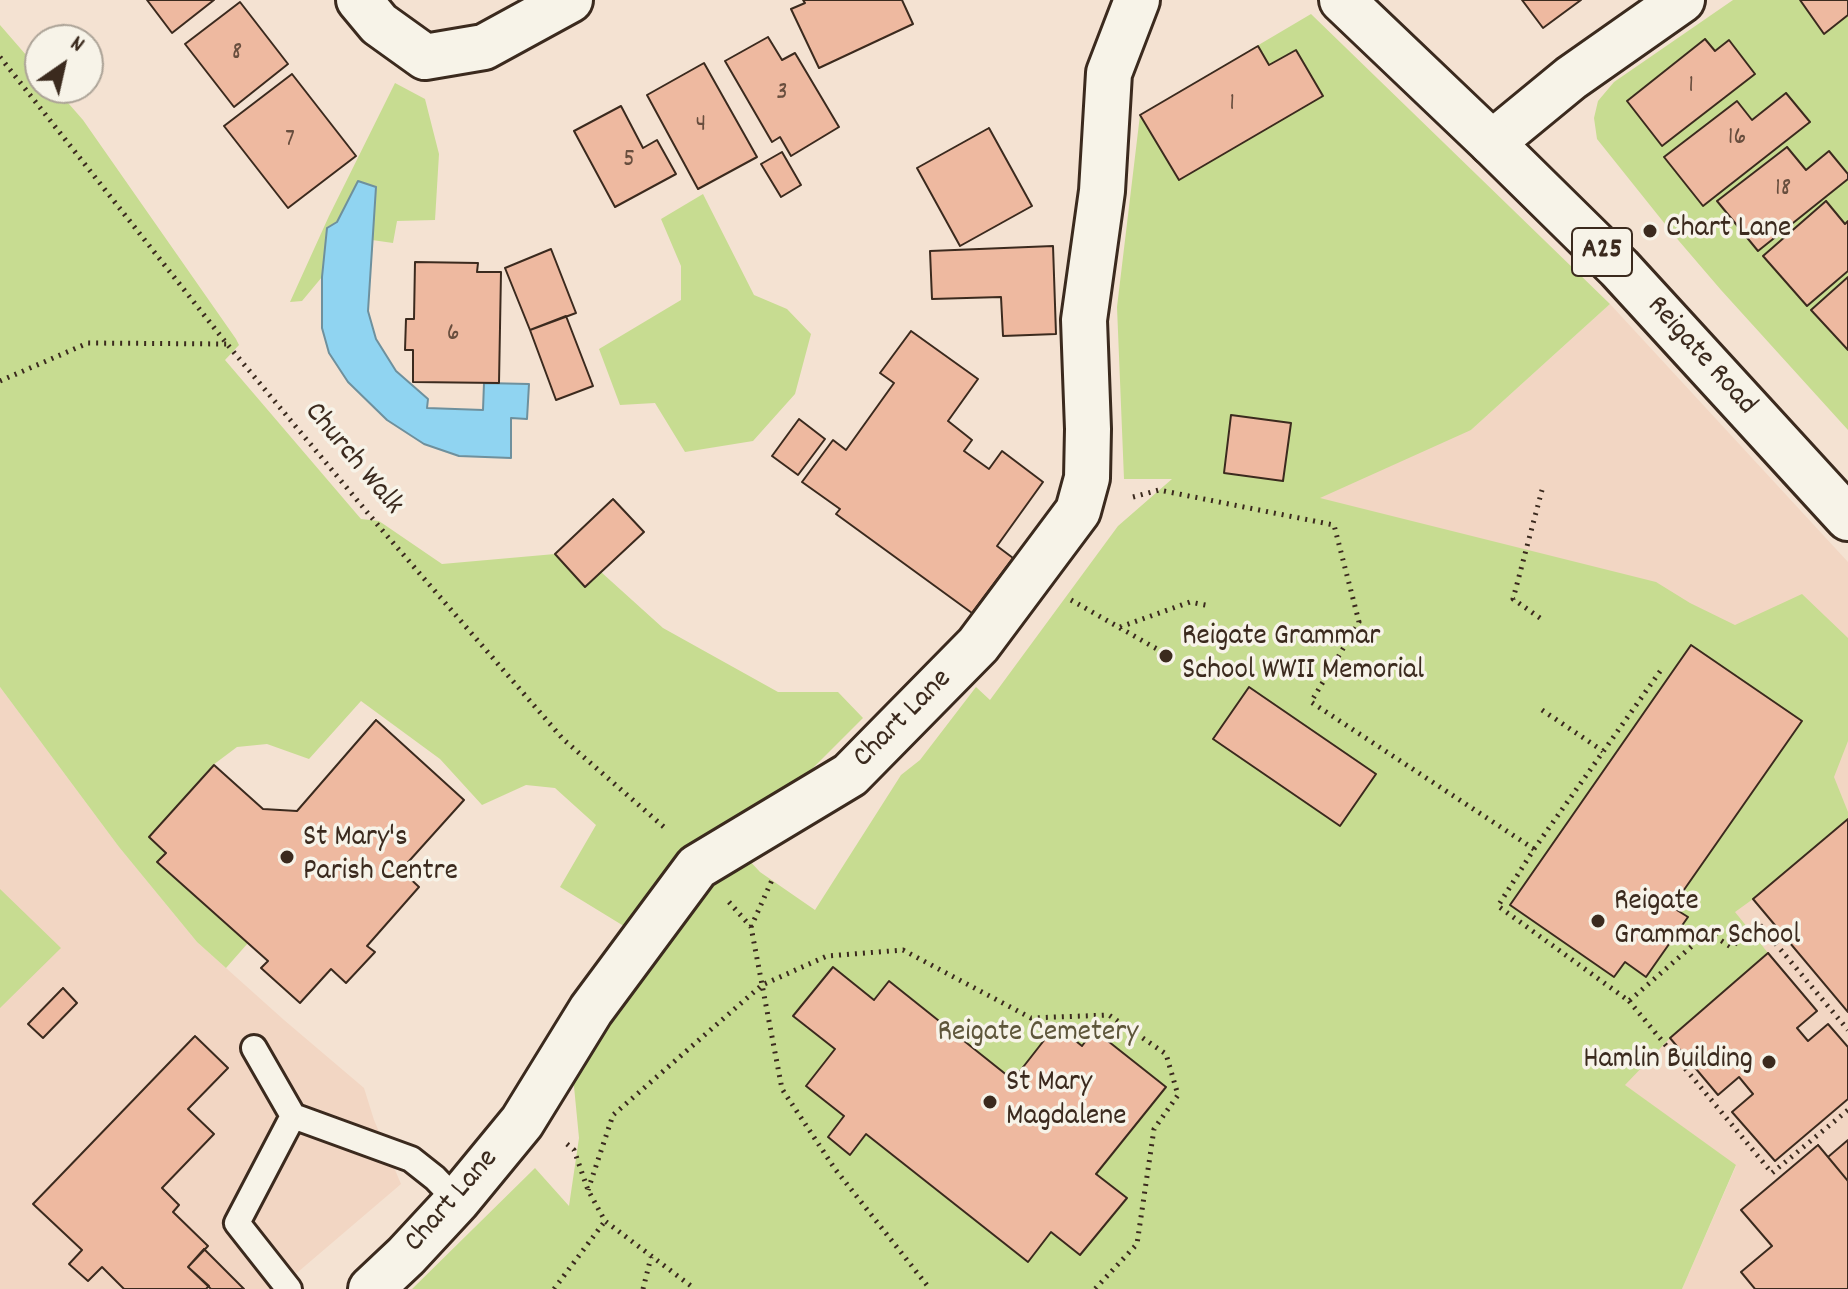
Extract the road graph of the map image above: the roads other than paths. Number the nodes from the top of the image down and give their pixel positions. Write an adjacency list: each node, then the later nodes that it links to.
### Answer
1 (359, 0): 2 (street)
2 (570, 0)
3 (1137, 0): 10 (street, Chart Lane)
4 (1342, 0): 6 (street, Reigate Road / A25)
5 (1682, 0): 6 (street)
6 (1492, 143): 7 (street, Reigate Road / A25)
7 (1848, 518)
8 (254, 1048): 9 (lane)
9 (293, 1116): 10 (lane); 11 (lane)
10 (457, 1201): 12 (street, Chart Lane)
11 (289, 1289)
12 (371, 1289)

